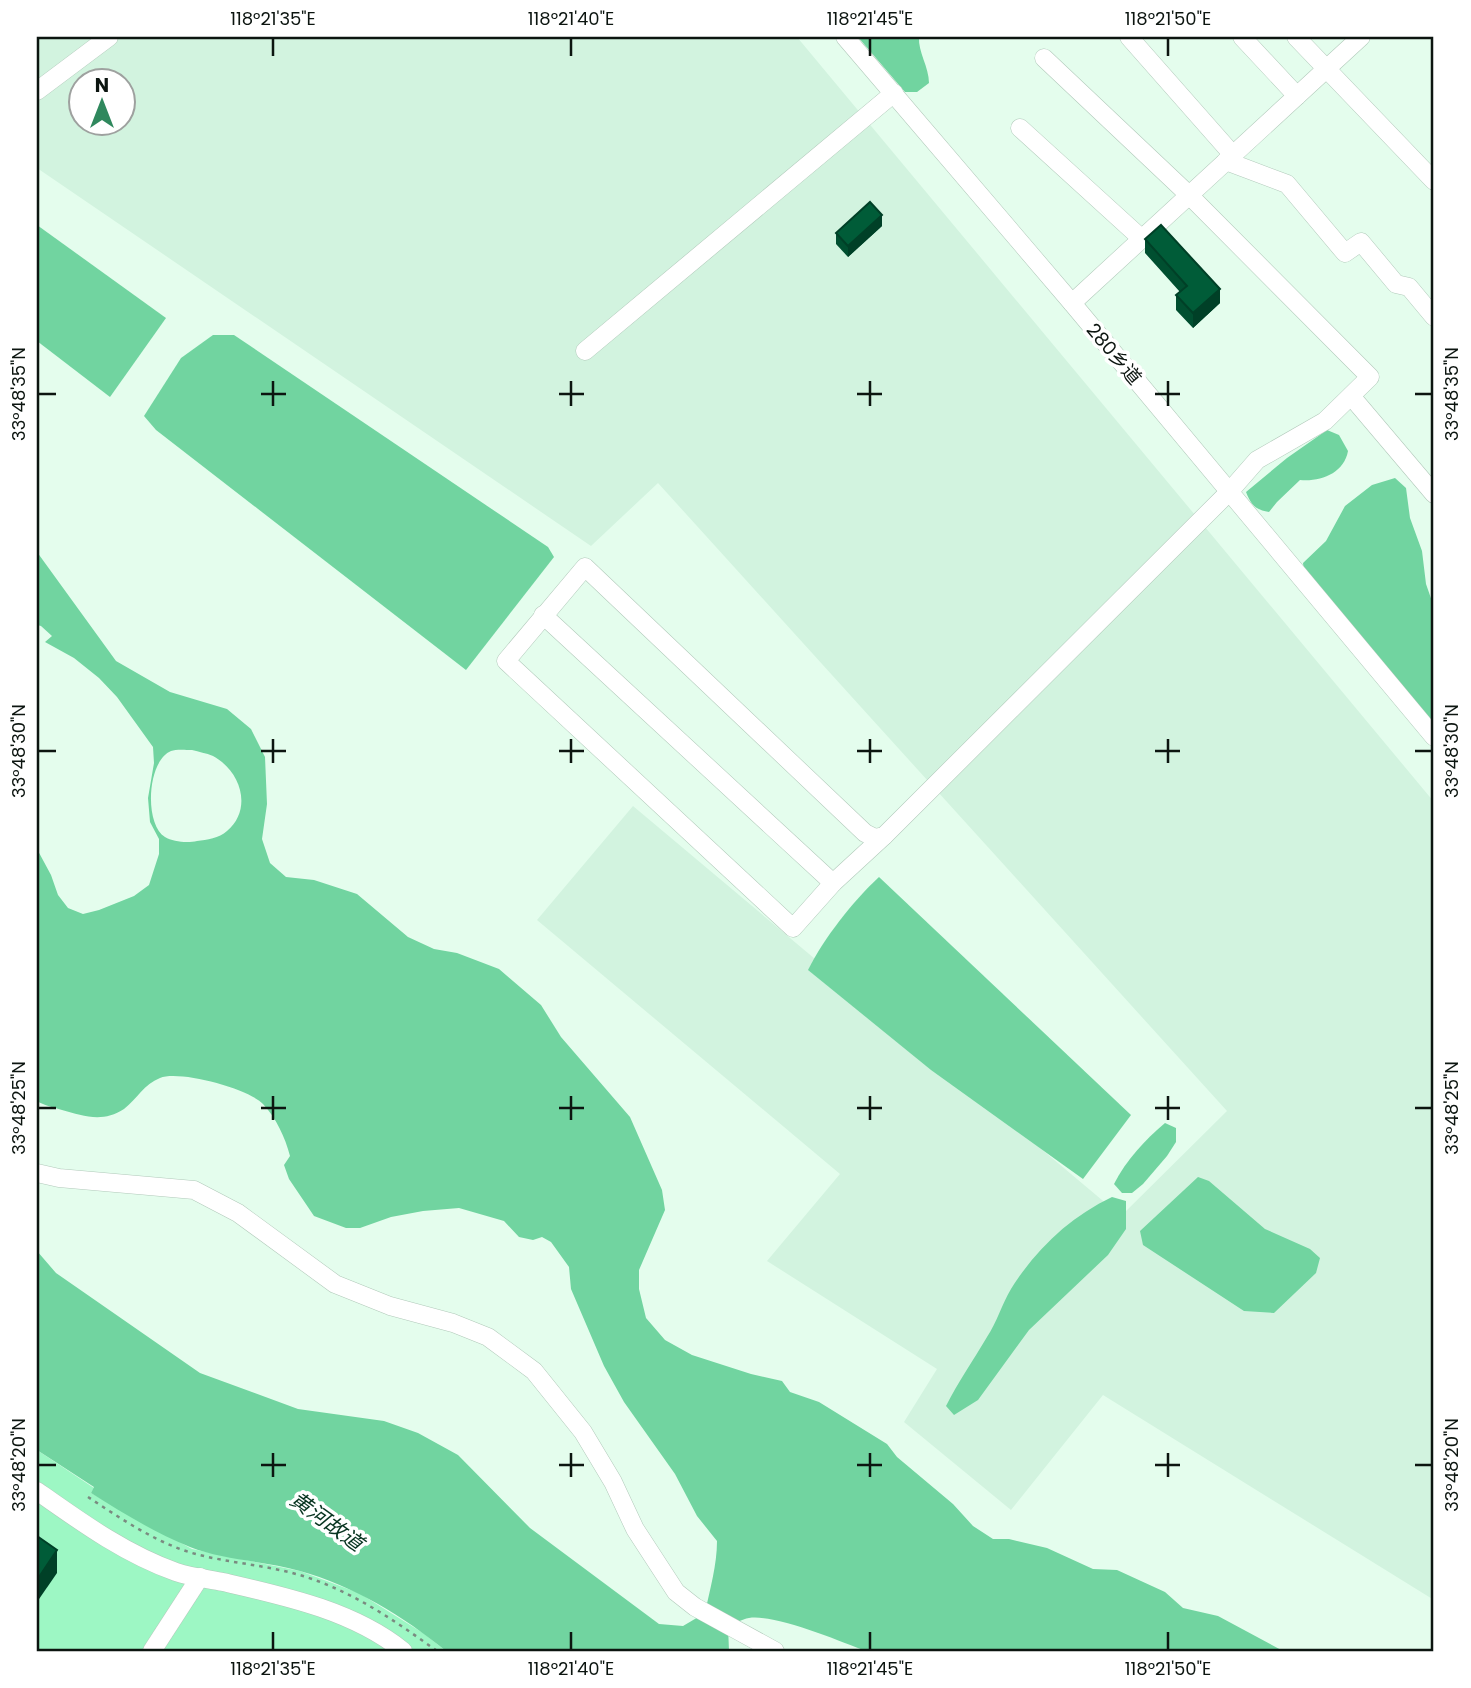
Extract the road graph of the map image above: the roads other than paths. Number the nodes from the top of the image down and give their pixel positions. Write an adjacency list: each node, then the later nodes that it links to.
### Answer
1 (109, 37): 9 (street)
2 (845, 37): 10 (street, 280乡道)
3 (1129, 37): 13 (street)
4 (1242, 37): 11 (street)
5 (1296, 37): 8 (street)
6 (1361, 37): 8 (street)
7 (1044, 58): 15 (street)
8 (1325, 69): 11 (street); 14 (street)
9 (37, 91)
10 (894, 93): 17 (street, 280乡道); 19 (street)
11 (1297, 96): 13 (street)
12 (1020, 128): 16 (street)
13 (1229, 158): 15 (street); 18 (street)
14 (1434, 181)
15 (1189, 195): 16 (street); 20 (street)
16 (1142, 239): 17 (street)
17 (1072, 303): 21 (street, 280乡道)
18 (1434, 317)
19 (585, 352)
20 (1351, 396): 21 (street); 22 (street)
21 (1229, 492): 24 (street, 280乡道); 25 (street)
22 (1434, 494)
23 (543, 615): 25 (street); 26 (street); 26 (street)
24 (1434, 737)
25 (884, 836): 26 (street)
26 (833, 883)
27 (37, 1173): 32 (street)
28 (37, 1491): 29 (street)
29 (200, 1577): 30 (street); 31 (street)
30 (152, 1651)
31 (403, 1651)
32 (775, 1651)

